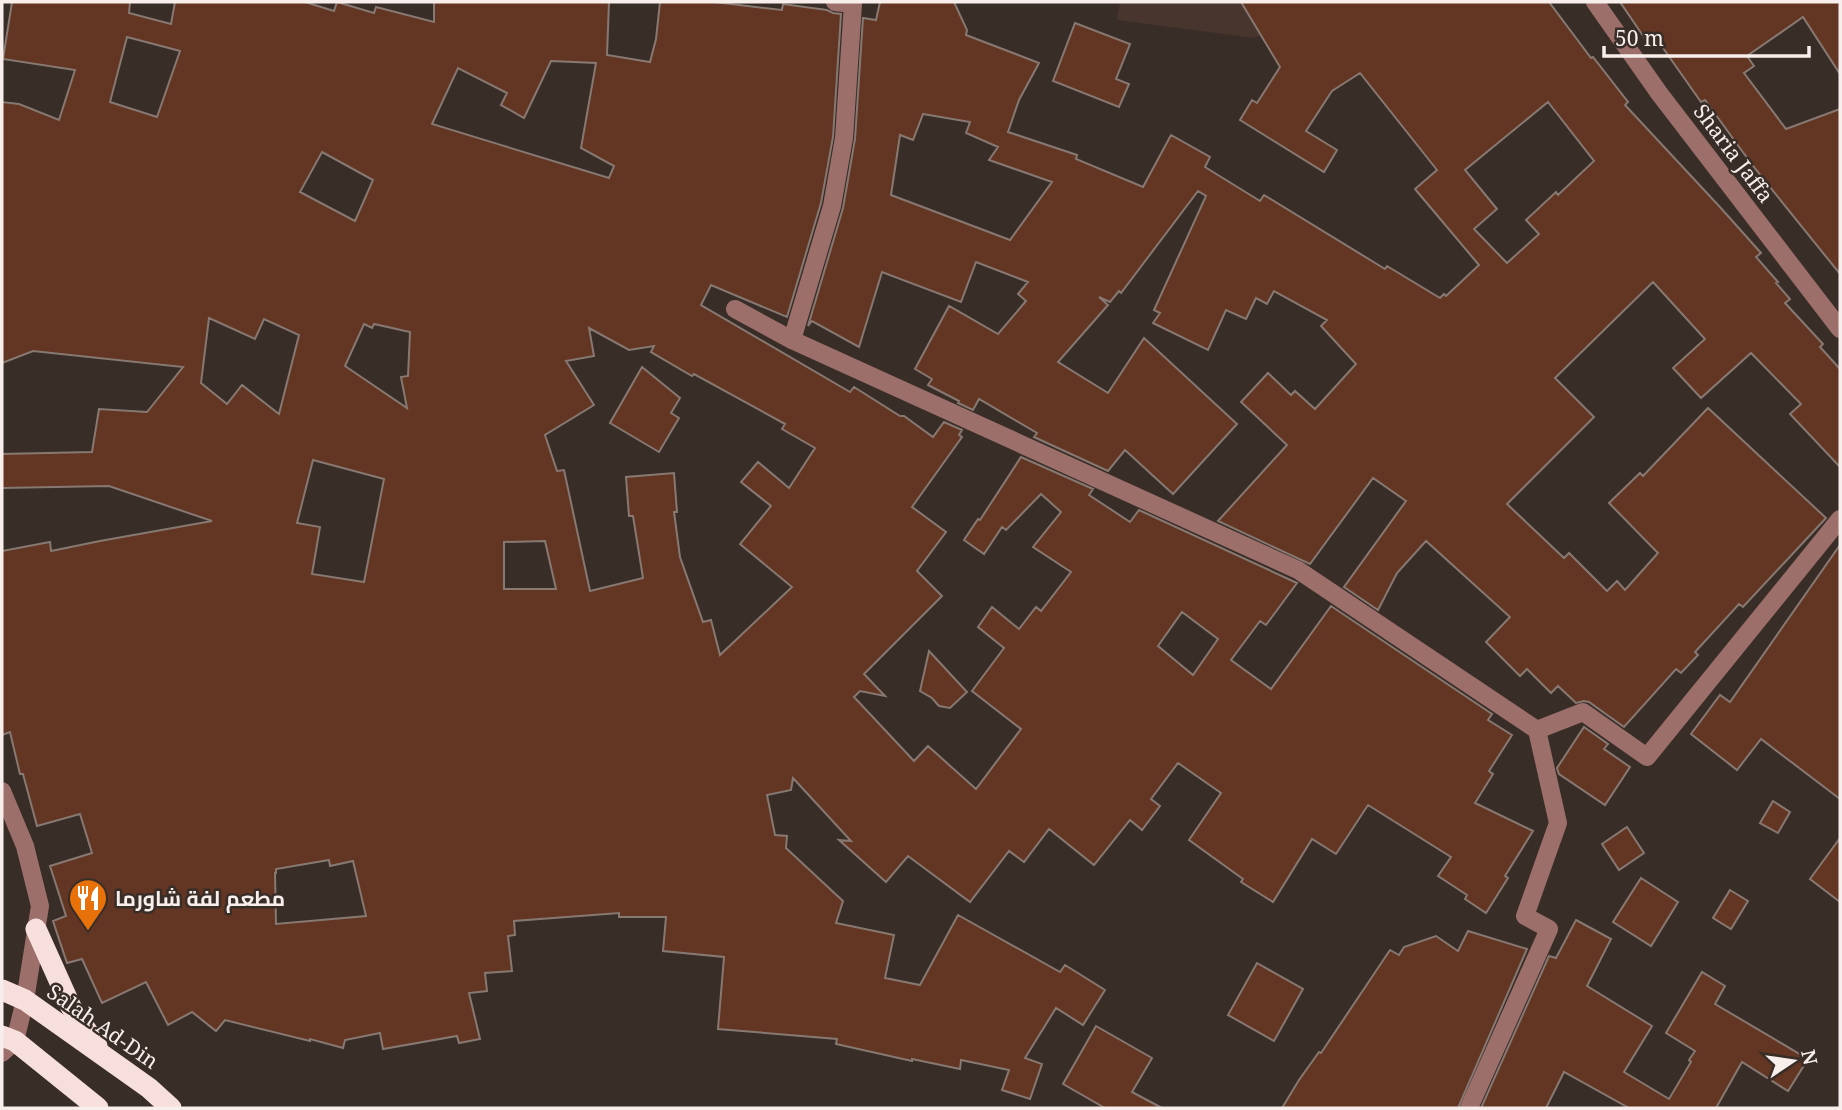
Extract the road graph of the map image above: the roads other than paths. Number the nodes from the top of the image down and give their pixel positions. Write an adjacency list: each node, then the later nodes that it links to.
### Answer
1 (835, 2): 5 (street)
2 (1595, 2): 4 (street, Sharia Jaffa)
3 (735, 309): 5 (street)
4 (1840, 329)
5 (792, 340): 7 (street)
6 (1840, 519): 7 (street)
7 (1537, 730): 16 (street)
8 (2, 791): 9 (street)
9 (36, 929): 11 (street); 13 (highway)
10 (2, 990): 11 (highway, Salah Ad-Din)
11 (25, 1000): 12 (street); 13 (highway, Salah Ad-Din)
12 (6, 1043): 14 (highway)
13 (104, 1057): 15 (highway, Salah Ad-Din)
14 (98, 1108)
15 (171, 1108)
16 (1469, 1108)

